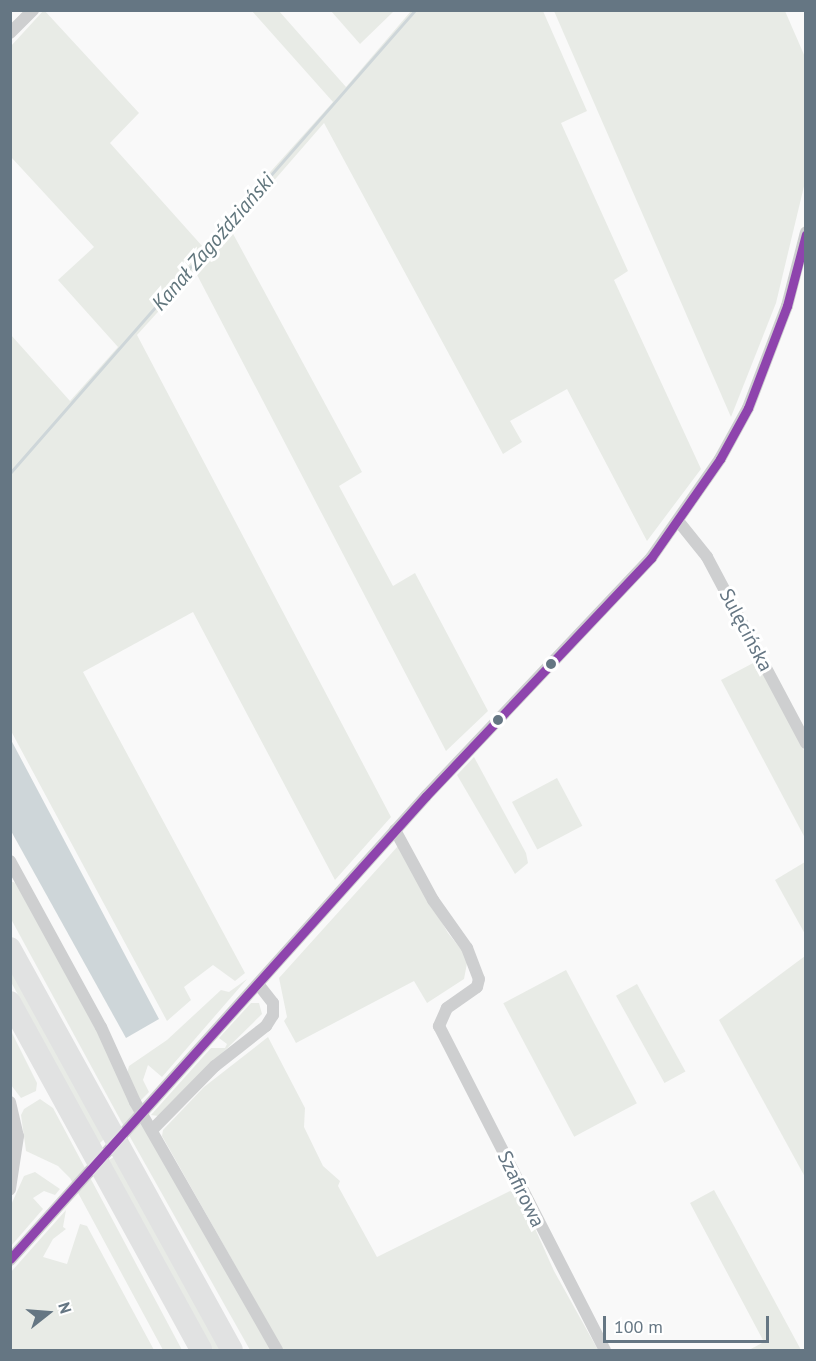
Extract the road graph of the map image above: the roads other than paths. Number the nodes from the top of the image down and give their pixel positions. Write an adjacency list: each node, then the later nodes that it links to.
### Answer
1 (33, 10): 2 (street)
2 (10, 33)
3 (806, 232): 4 (street)
4 (679, 522): 5 (street, Sulęcińska); 6 (street)
5 (806, 743)
6 (395, 830): 9 (street); 18 (street, Szafirowa)
7 (10, 861): 12 (street)
8 (10, 948): 16 (highway)
9 (258, 984): 12 (street); 14 (street)
10 (10, 1002): 15 (highway)
11 (10, 1102): 13 (street)
12 (152, 1130): 17 (street)
13 (10, 1189)
14 (10, 1260)
15 (201, 1350)
16 (232, 1350)
17 (277, 1350)
18 (605, 1350)

